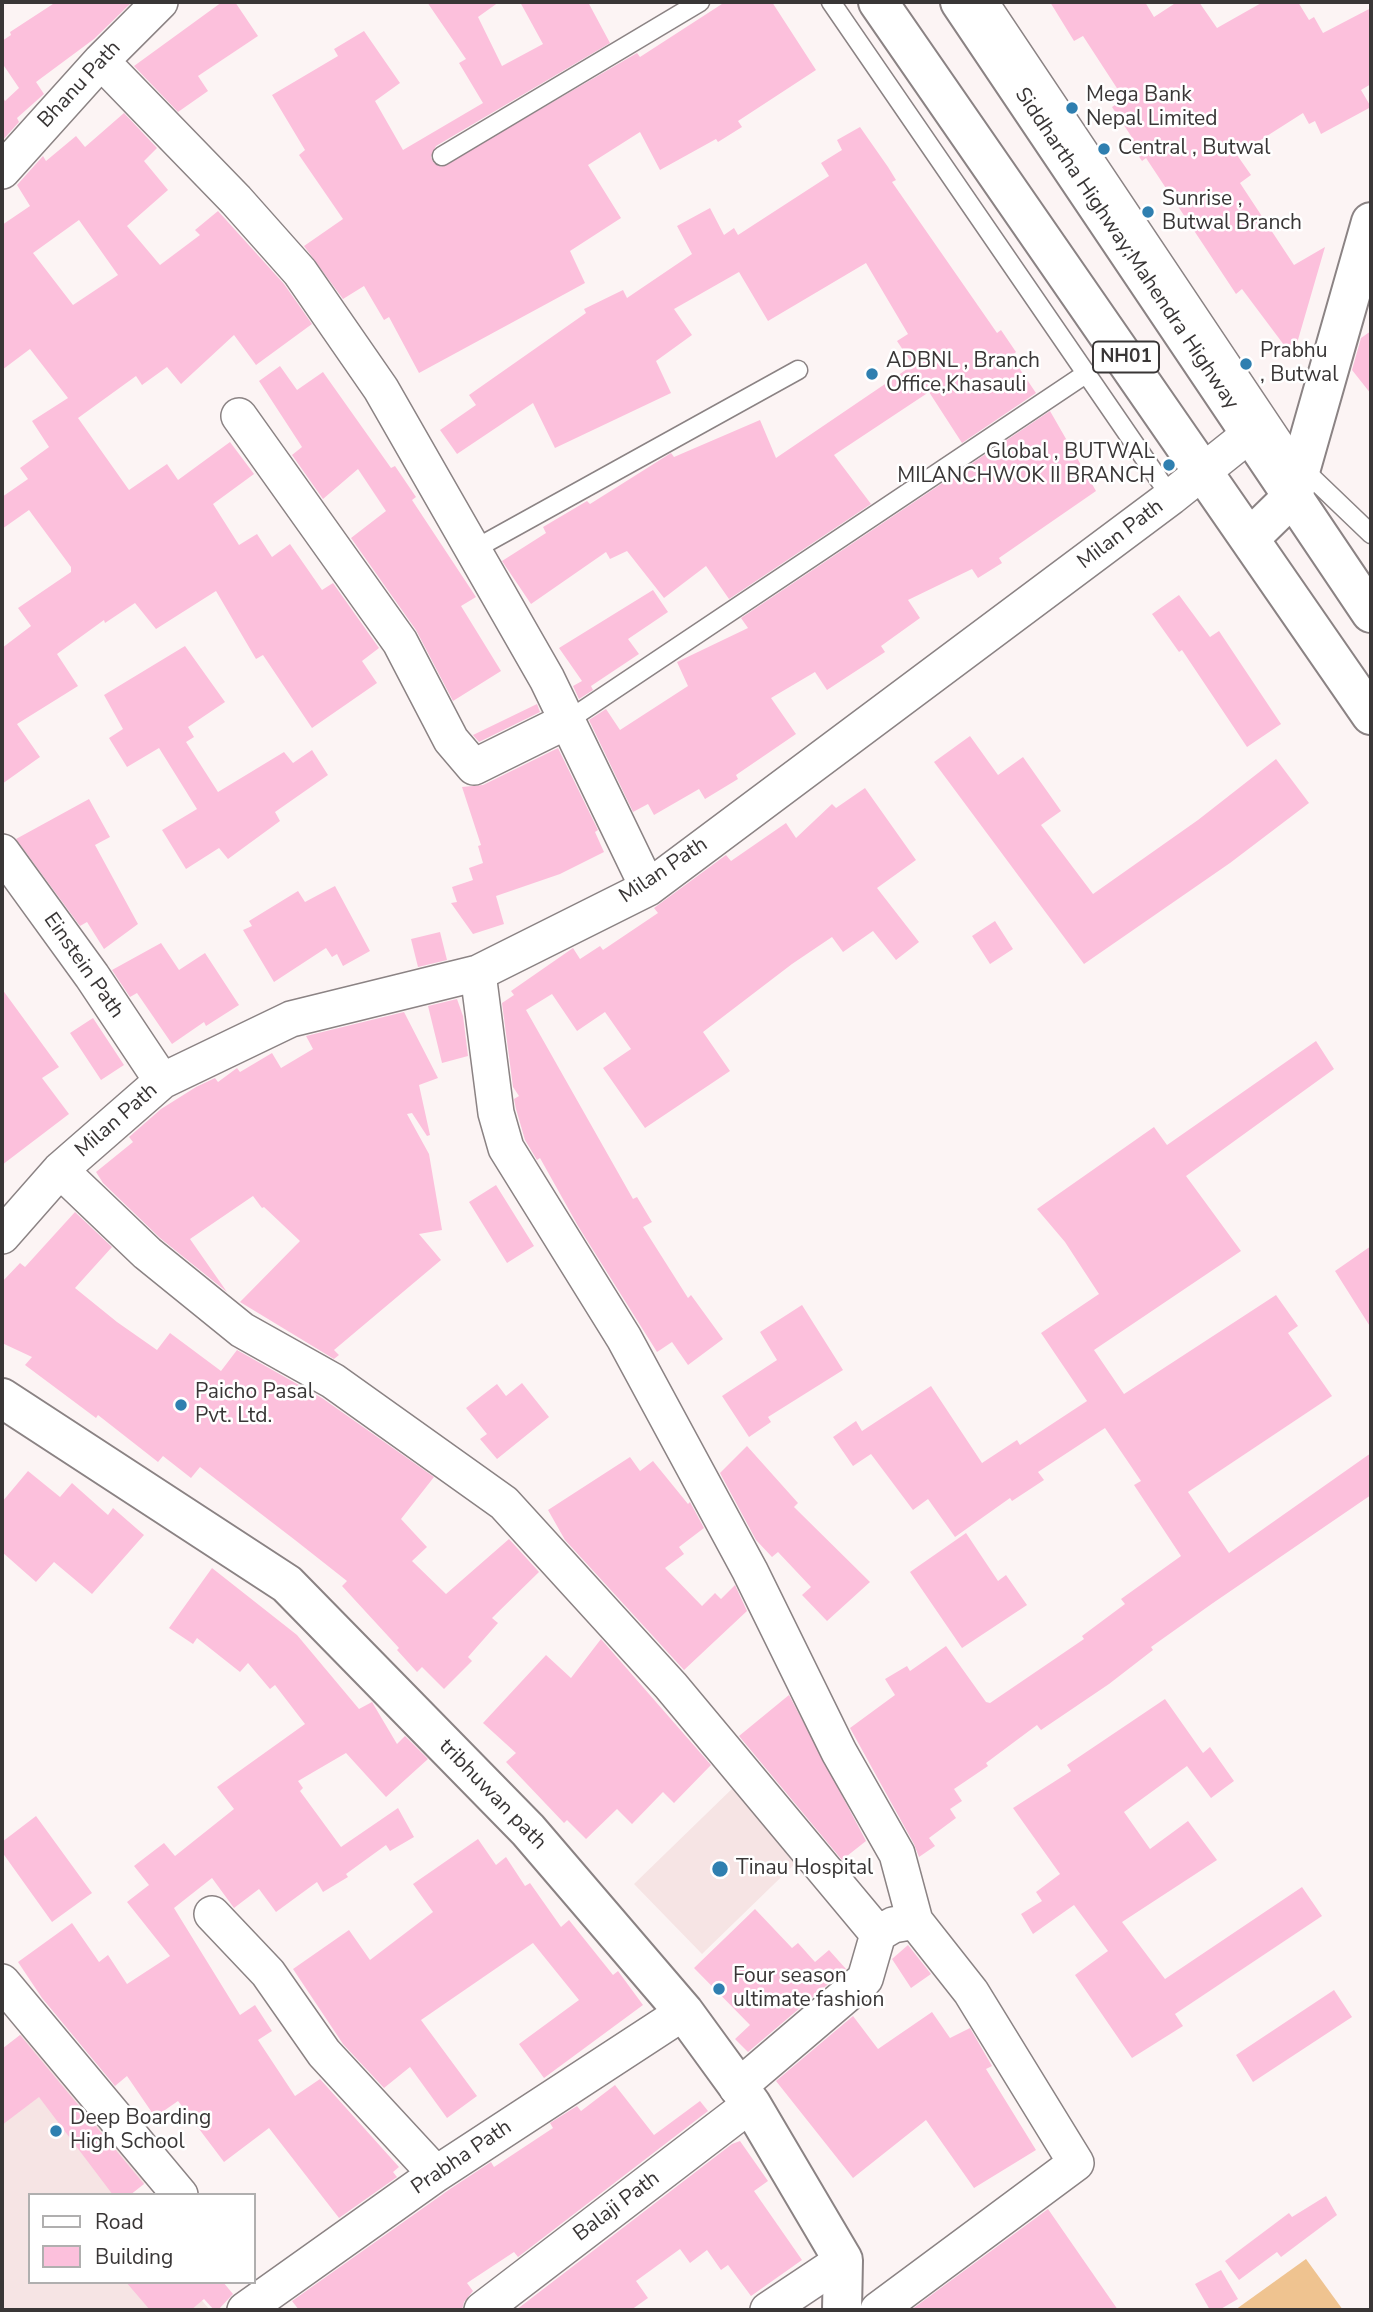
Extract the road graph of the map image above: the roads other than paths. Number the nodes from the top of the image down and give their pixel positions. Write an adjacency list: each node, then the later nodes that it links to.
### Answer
1 (160, 2): 7 (street, Bhanu Path)
2 (700, 2): 8 (lane)
3 (831, 2): 13 (lane)
4 (878, 2): 16 (main road, NH01)
5 (960, 2): 15 (main road, Siddhartha Highway;Mahendra Highway / NH01)
6 (990, 2): 17 (lane)
7 (101, 61): 9 (street, Bhanu Path); 21 (street)
8 (442, 156)
9 (2, 171)
10 (1371, 222): 11 (main road)
11 (1359, 298): 17 (main road)
12 (798, 370): 21 (lane)
13 (1087, 373): 18 (lane); 24 (lane)
14 (239, 416): 24 (street)
15 (1250, 434): 16 (street, Milan Path); 17 (main road, Siddhartha Highway;Mahendra Highway / NH01)
16 (1205, 470): 18 (street, Milan Path); 20 (main road, NH01)
17 (1297, 482): 19 (lane); 20 (main road); 22 (main road, NH01)
18 (1171, 497): 26 (street, Milan Path)
19 (1371, 534)
20 (1250, 538): 23 (main road, NH01)
21 (473, 550): 24 (street)
22 (1371, 613)
23 (1371, 715)
24 (567, 721): 26 (street)
25 (2, 852): 28 (street, Einstein Path)
26 (648, 888): 27 (street, Milan Path)
27 (478, 973): 28 (street, Milan Path); 33 (street)
28 (162, 1080): 29 (street, Milan Path)
29 (60, 1170): 30 (street, Milan Path); 34 (street)
30 (2, 1236)
31 (2, 1398): 36 (main road, tribhuwan path)
32 (212, 1914): 38 (street)
33 (915, 1921): 34 (street); 45 (street)
34 (878, 1934): 37 (street, Balaji Path)
35 (12, 1994): 39 (street)
36 (684, 2012): 37 (main road, tribhuwan path); 38 (street, Prabha Path)
37 (744, 2096): 40 (main road, tribhuwan path); 42 (street, Balaji Path)
38 (436, 2174): 41 (street, Prabha Path)
39 (178, 2193)
40 (843, 2260): 43 (street); 44 (main road)
41 (260, 2300)
42 (482, 2310)
43 (768, 2310)
44 (842, 2310)
45 (878, 2310)

